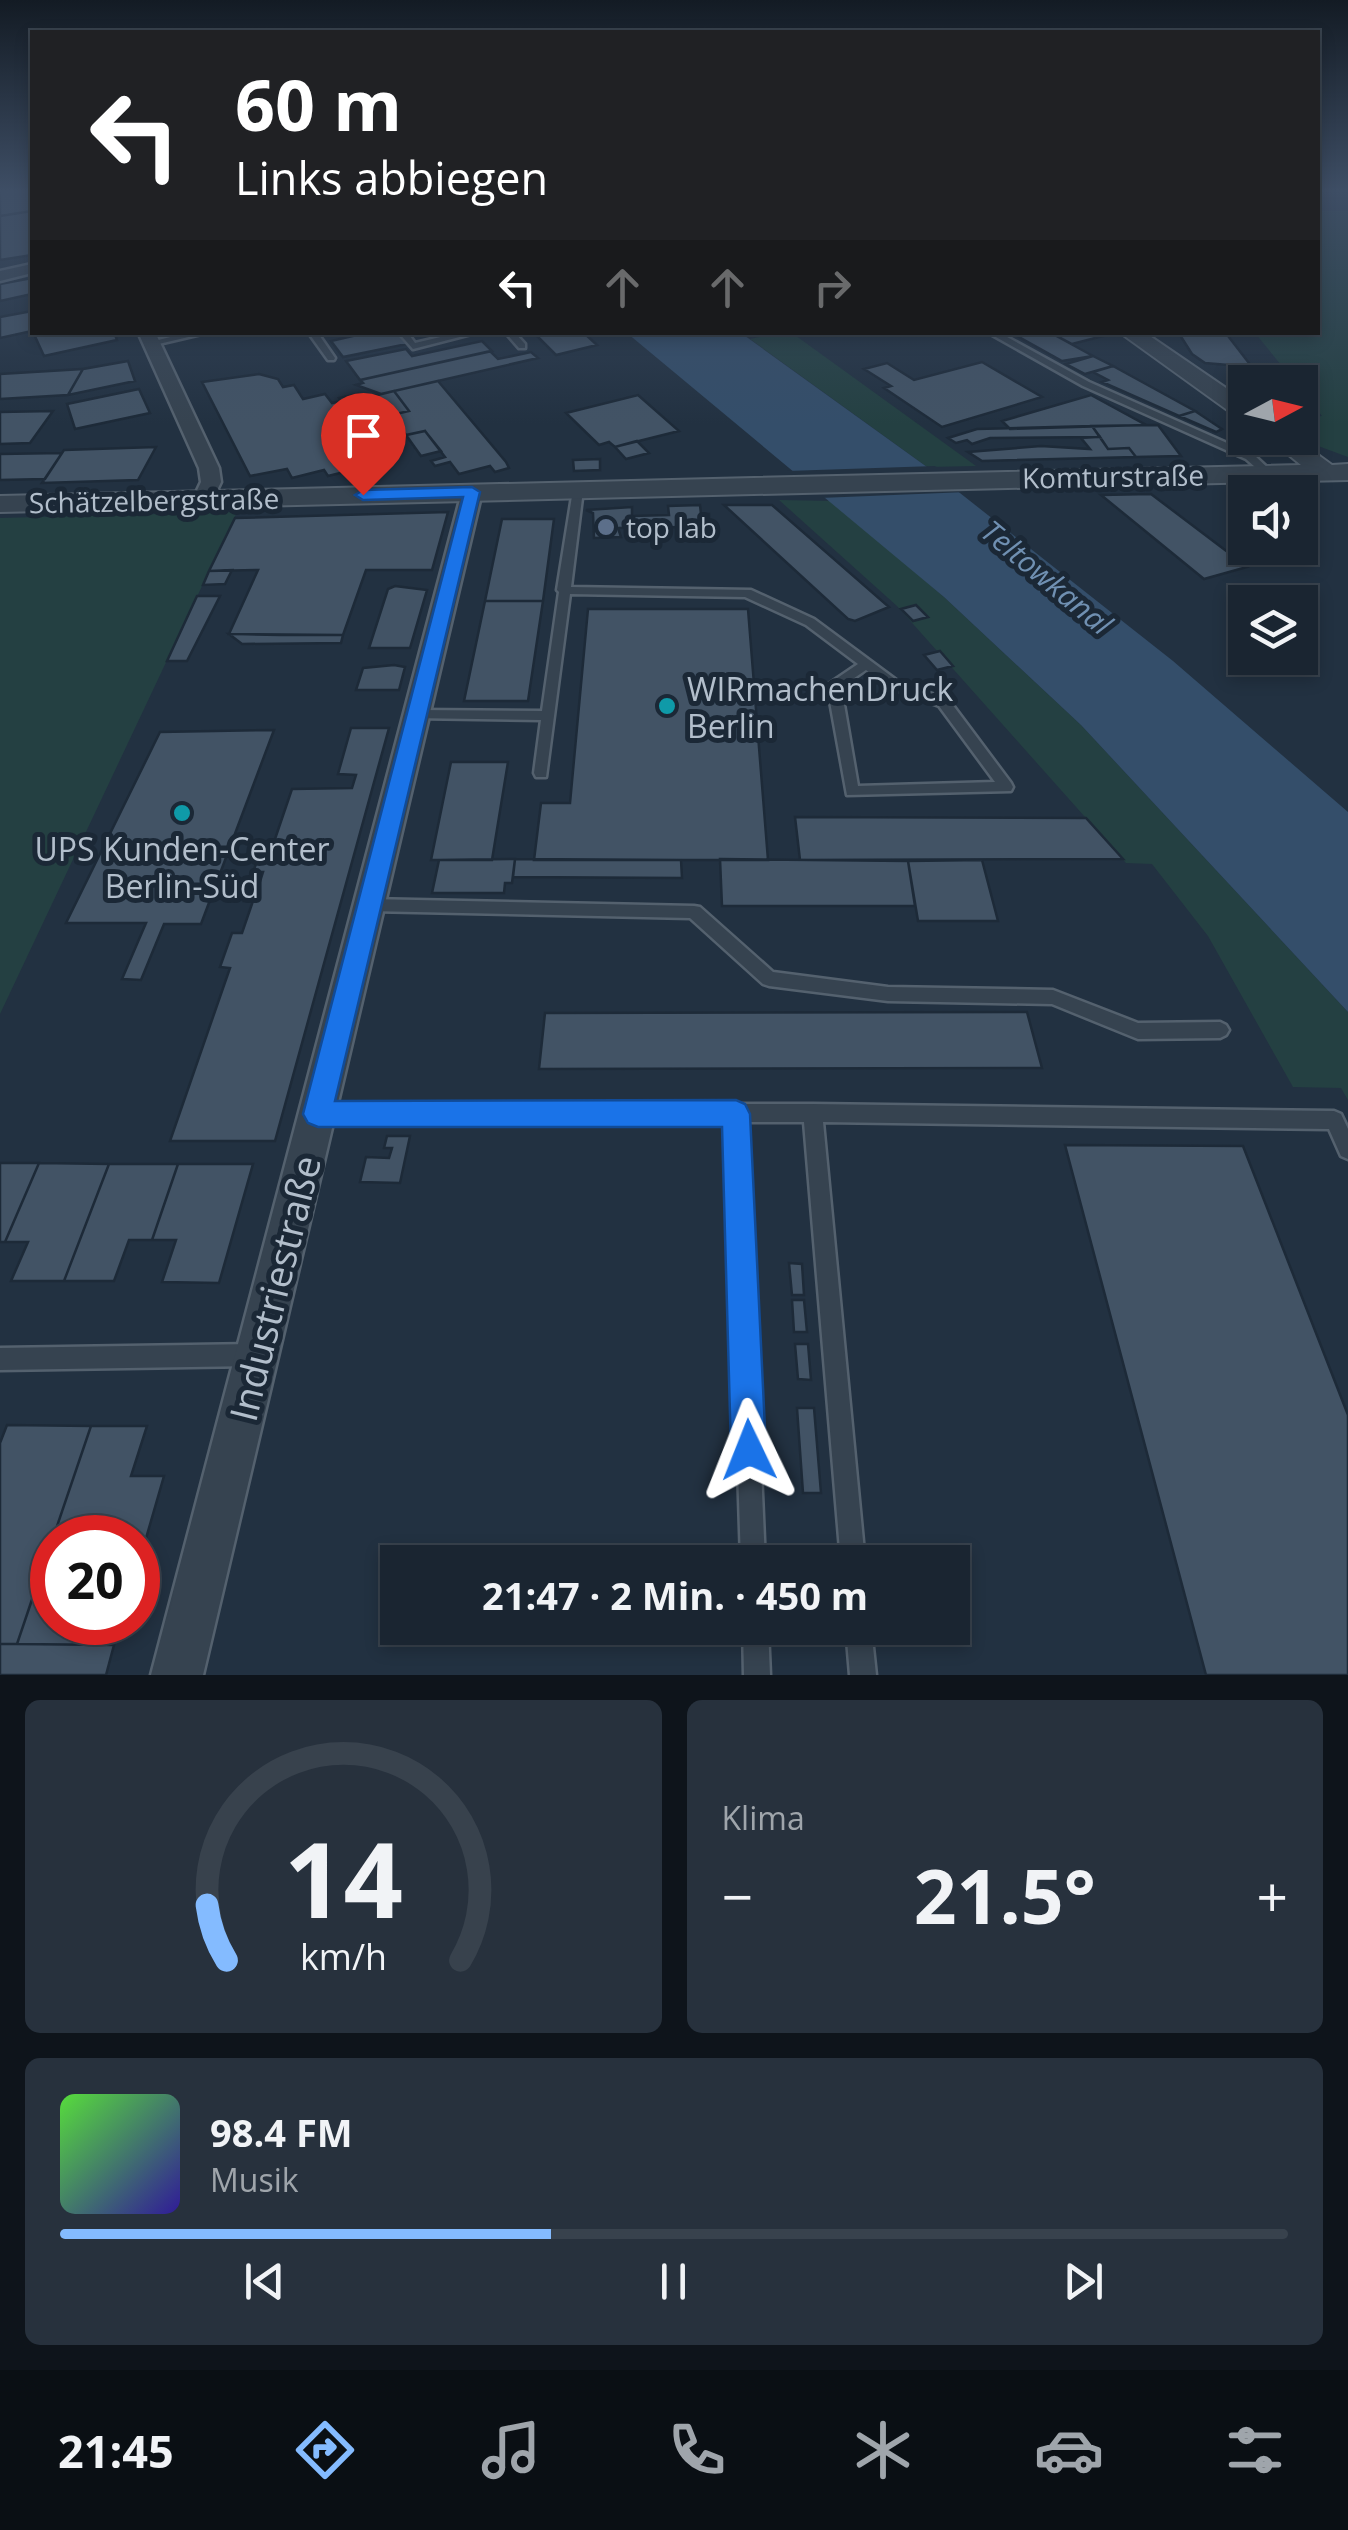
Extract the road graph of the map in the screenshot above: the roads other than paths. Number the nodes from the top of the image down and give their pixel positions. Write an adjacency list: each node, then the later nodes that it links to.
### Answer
1 (30, 270): 2 (street)
2 (0, 276)
3 (177, 335): 10 (lane)
4 (314, 335): 12 (lane)
5 (404, 335): 6 (lane)
6 (462, 335)
7 (512, 335): 11 (lane)
8 (996, 335): 16 (lane, Komturstraße)
9 (1133, 335): 13 (street)
10 (148, 338): 21 (street)
11 (522, 346)
12 (331, 358)
13 (1228, 400)
14 (1308, 455): 15 (street)
15 (1336, 472): 16 (street, Komturstraße); 18 (street)
16 (1268, 473): 17 (street, Komturstraße)
17 (788, 484): 19 (street, Schätzelbergstraße)
18 (1348, 488)
19 (578, 490): 20 (street, Schätzelbergstraße); 23 (lane)
20 (472, 492): 21 (street, Schätzelbergstraße); 25 (street, Industriestraße)
21 (204, 499): 22 (street, Schätzelbergstraße)
22 (0, 504)
23 (564, 590): 24 (lane); 26 (lane)
24 (866, 664): 24 (lane)
25 (417, 715): 26 (lane); 28 (street, Industriestraße)
26 (548, 716): 27 (lane)
27 (541, 773)
28 (370, 905): 29 (lane); 31 (street, Industriestraße)
29 (1220, 1030)
30 (813, 1113): 32 (lane); 33 (lane); 37 (lane)
31 (318, 1114): 32 (lane); 34 (street, Industriestraße)
32 (736, 1114): 36 (lane)
33 (1348, 1150)
34 (258, 1355): 35 (lane); 40 (street, Industriestraße)
35 (0, 1359)
36 (752, 1545)
37 (851, 1545)
38 (757, 1645): 41 (lane)
39 (860, 1645): 42 (lane)
40 (177, 1675)
41 (758, 1675)
42 (863, 1675)

